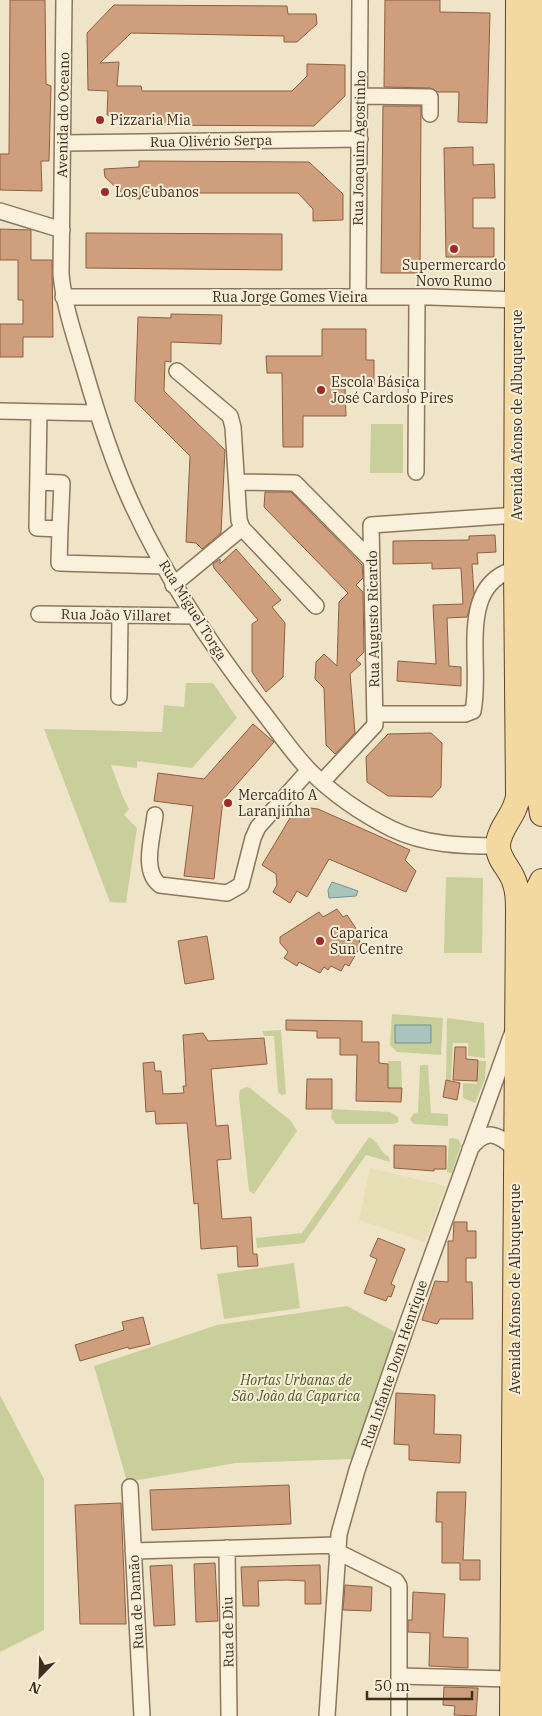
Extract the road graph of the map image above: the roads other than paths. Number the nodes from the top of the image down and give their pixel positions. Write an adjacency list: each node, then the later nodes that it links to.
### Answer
1 (64, 0): 8 (street, Avenida do Oceano)
2 (360, 0): 5 (street, Rua Joaquim Agostinho)
3 (518, 0): 14 (main road, Avenida Afonso de Albuquerque)
4 (537, 0): 37 (main road, Avenida Afonso de Albuquerque)
5 (360, 96): 6 (street); 7 (street, Rua Joaquim Agostinho)
6 (430, 114)
7 (360, 139): 8 (street, Rua Olivério Serpa); 12 (street, Rua Joaquim Agostinho)
8 (63, 142): 10 (street, Avenida do Oceano)
9 (0, 211): 10 (street)
10 (62, 230): 11 (street, Rua Miguel Torga)
11 (63, 297): 12 (street, Rua Jorge Gomes Vieira); 18 (street, Rua Miguel Torga)
12 (358, 297): 13 (street, Rua Jorge Gomes Vieira)
13 (416, 297): 14 (street, Rua Jorge Gomes Vieira); 19 (street)
14 (517, 300): 22 (main road, Avenida Afonso de Albuquerque)
15 (177, 371): 21 (street)
16 (0, 411): 17 (street)
17 (39, 412): 18 (street); 20 (street)
18 (97, 413): 26 (street, Rua Miguel Torga)
19 (416, 472)
20 (38, 482): 23 (street); 23 (street)
21 (237, 482): 24 (street); 25 (street)
22 (517, 515): 25 (street, Rua Augusto Ricardo); 27 (main road, Avenida Afonso de Albuquerque)
23 (60, 528): 26 (street)
24 (242, 528): 28 (street); 29 (street)
25 (371, 560): 34 (street, Rua Augusto Ricardo)
26 (164, 566): 28 (street, Rua Miguel Torga)
27 (516, 569): 34 (street); 40 (main road, Avenida Afonso de Albuquerque)
28 (173, 584): 32 (street, Rua Miguel Torga)
29 (316, 606)
30 (38, 614): 31 (street, Rua João Villaret)
31 (120, 615): 32 (street, Rua João Villaret); 33 (street)
32 (194, 616): 35 (street, Rua Miguel Torga)
33 (119, 697)
34 (374, 714): 36 (street, Rua Augusto Ricardo)
35 (309, 770): 36 (street, Rua Miguel Torga); 38 (street)
36 (322, 782): 40 (street, Rua Miguel Torga)
37 (542, 814)
38 (155, 815)
39 (542, 820): 40 (main road)
40 (502, 846): 41 (main road); 43 (main road, Avenida Afonso de Albuquerque)
41 (542, 871)
42 (542, 881): 46 (main road, Avenida Afonso de Albuquerque)
43 (516, 1023): 44 (main road, Avenida Afonso de Albuquerque); 45 (street, Rua Infante Dom Henrique)
44 (515, 1149): 45 (street); 54 (main road, Avenida Afonso de Albuquerque)
45 (469, 1150): 49 (street, Rua Infante Dom Henrique)
46 (538, 1411): 51 (main road, Avenida Afonso de Albuquerque)
47 (130, 1487): 50 (street, Rua de Damão)
48 (227, 1548): 49 (street); 50 (street); 56 (street, Rua de Diu)
49 (337, 1548): 53 (street); 57 (street, Rua Infante Dom Henrique)
50 (133, 1551): 55 (street, Rua de Damão)
51 (538, 1578): 52 (main road, Avenida Afonso de Albuquerque)
52 (537, 1624): 60 (main road, Avenida Afonso de Albuquerque)
53 (400, 1676): 54 (street); 58 (street)
54 (513, 1679): 59 (main road, Avenida Afonso de Albuquerque)
55 (142, 1716)
56 (229, 1716)
57 (327, 1716)
58 (399, 1716)
59 (512, 1716)
60 (532, 1716)

